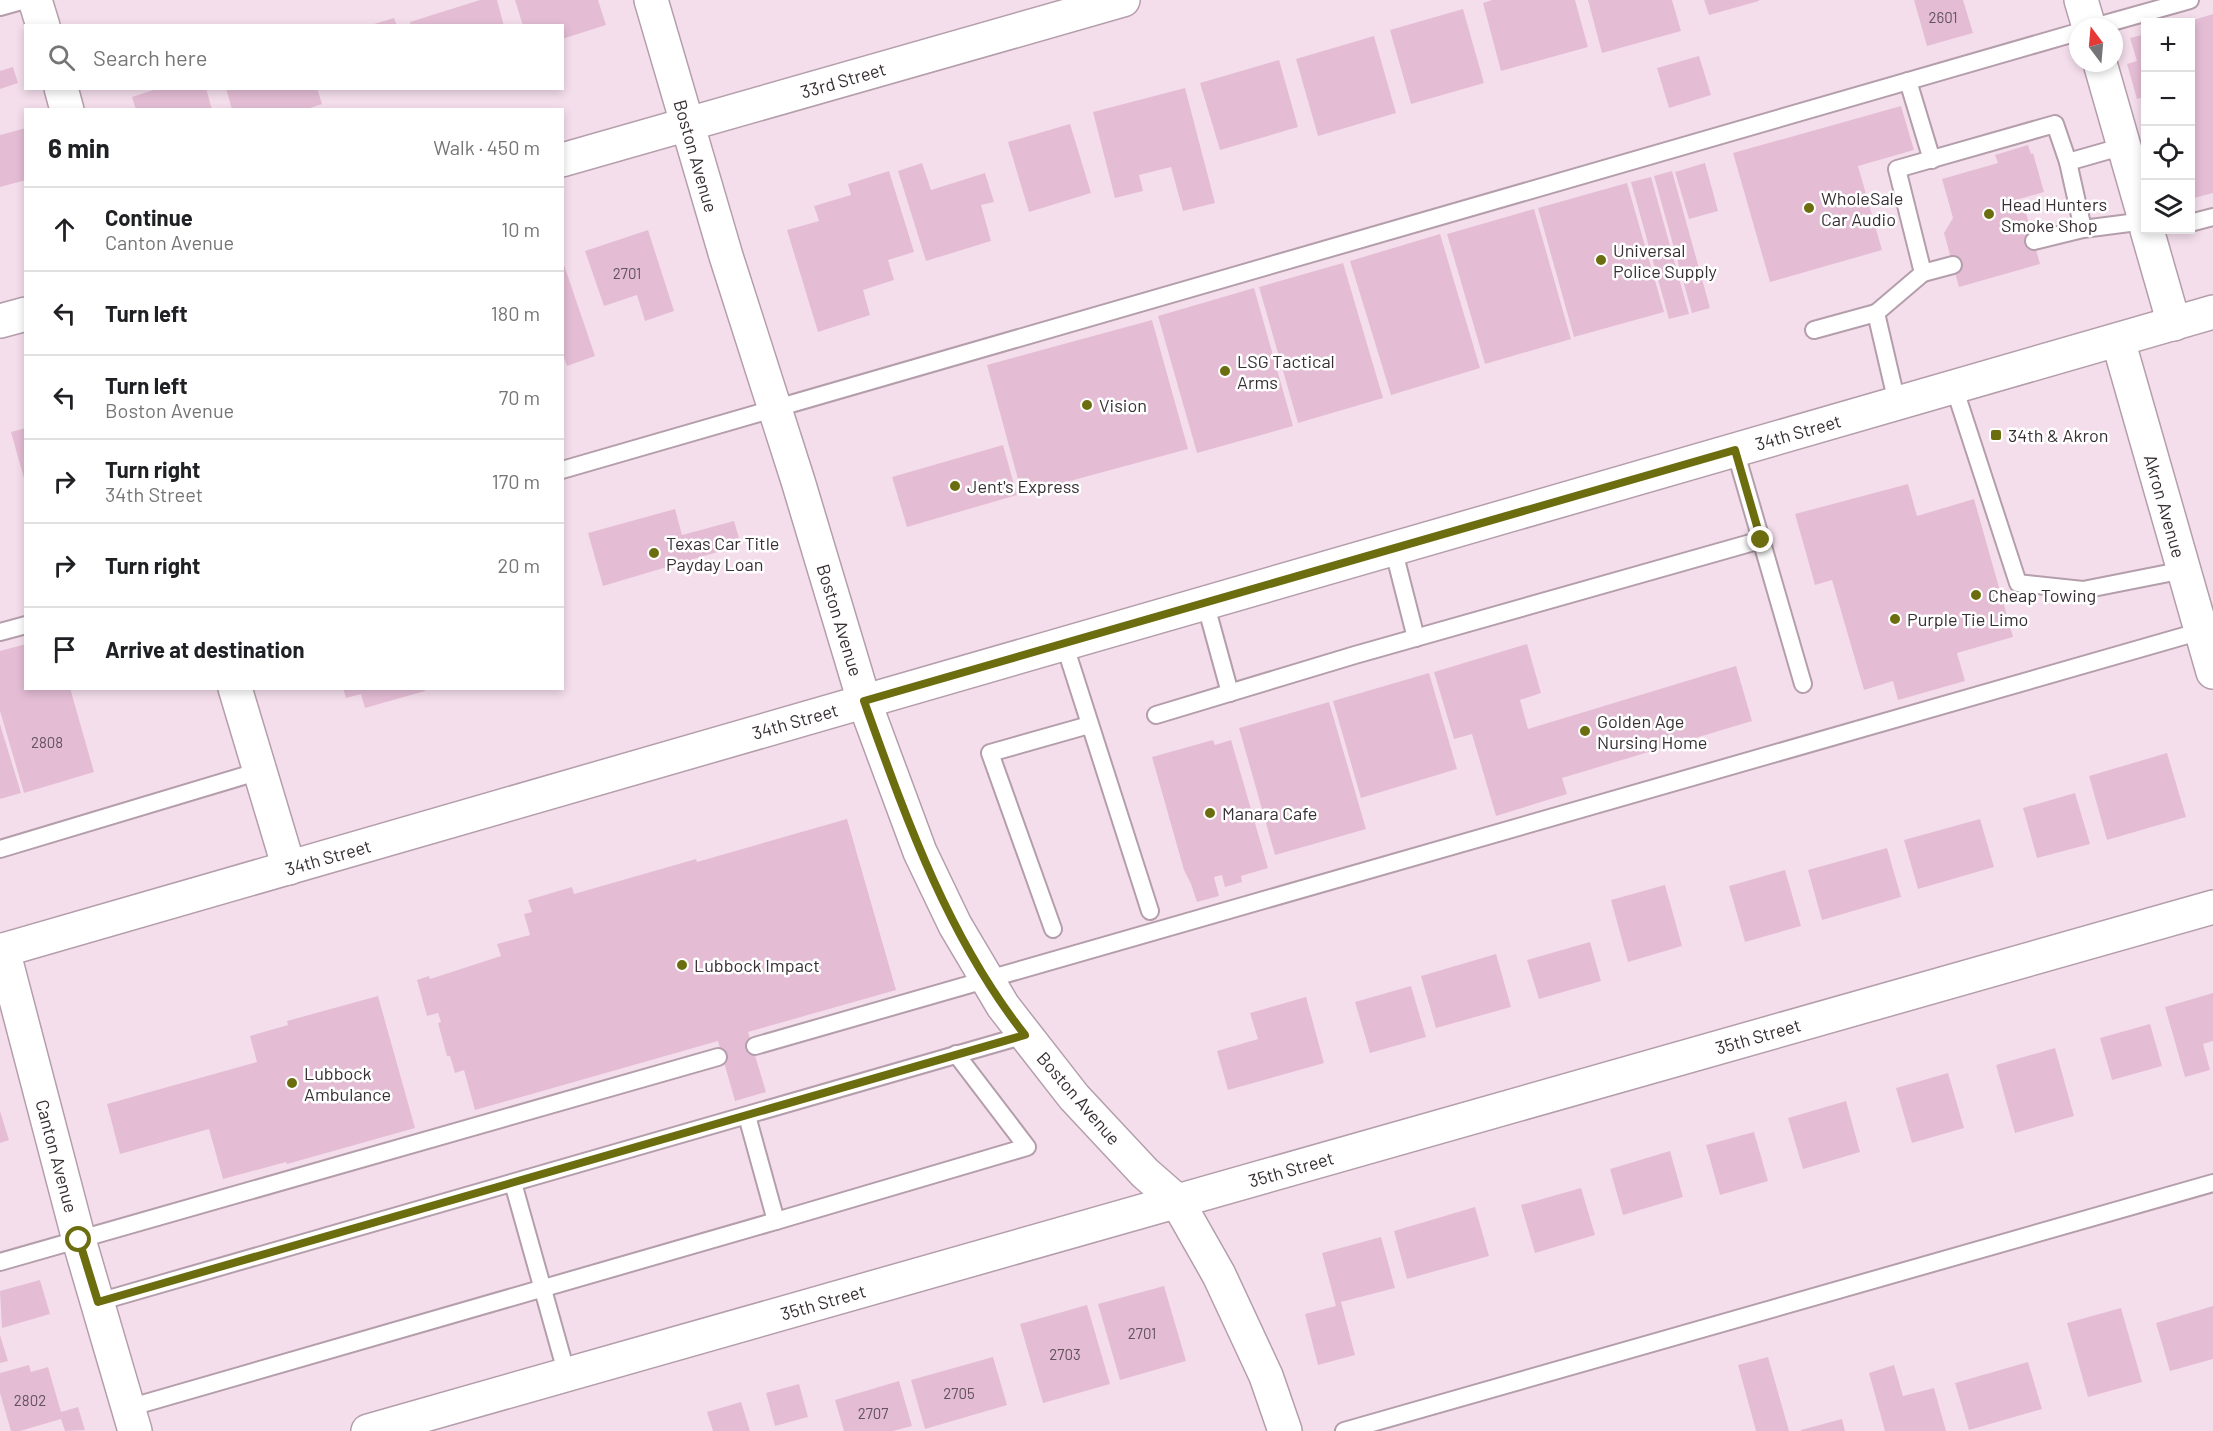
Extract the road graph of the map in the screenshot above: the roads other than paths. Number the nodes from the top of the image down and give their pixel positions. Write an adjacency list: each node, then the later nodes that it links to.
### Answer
1 (25, 0): 7 (lane)
2 (35, 0): 10 (street)
3 (651, 0): 16 (street, Boston Avenue)
4 (1123, 0): 16 (street, 33rd Street)
5 (2081, 0): 8 (street)
6 (2190, 0): 9 (lane)
7 (0, 7)
8 (2086, 18)
9 (2123, 19)
10 (42, 24)
11 (2069, 35): 13 (lane)
12 (2103, 72): 17 (street)
13 (1908, 81): 19 (lane); 39 (lane)
14 (62, 90): 15 (street)
15 (67, 108)
16 (687, 125): 18 (street, 33rd Street); 39 (street, Boston Avenue)
17 (2124, 146): 20 (lane); 21 (street)
18 (564, 159)
19 (1932, 160): 20 (lane); 29 (lane)
20 (2068, 162): 25 (lane)
21 (2141, 198)
22 (2213, 217): 23 (lane)
23 (2195, 222)
24 (2141, 228): 25 (lane)
25 (2083, 229): 27 (lane)
26 (2152, 234): 34 (street)
27 (2034, 242)
28 (1953, 265): 29 (lane)
29 (1923, 273): 31 (lane)
30 (2213, 312): 34 (street, 34th Street)
31 (1876, 313): 35 (lane); 38 (lane)
32 (24, 315): 33 (street)
33 (0, 321)
34 (2174, 324): 36 (street, 34th Street)
35 (1814, 330)
36 (2118, 340): 37 (street, 34th Street); 44 (street, Akron Avenue)
37 (1954, 387): 38 (street, 34th Street); 44 (lane)
38 (1897, 403): 40 (street, 34th Street)
39 (774, 409): 41 (lane); 55 (street, Boston Avenue)
40 (1735, 450): 42 (lane); 43 (street, 34th Street)
41 (564, 469)
42 (1761, 540): 49 (lane); 52 (lane)
43 (1393, 549): 45 (street, 34th Street); 49 (lane)
44 (2184, 570): 47 (street, Akron Avenue)
45 (1205, 602): 50 (street, 34th Street); 54 (lane)
46 (24, 626): 48 (lane)
47 (2207, 629): 51 (street, Akron Avenue); 65 (lane)
48 (0, 632)
49 (1416, 638): 54 (lane)
50 (1064, 643): 55 (street, 34th Street); 57 (lane)
51 (2213, 672)
52 (1803, 684)
53 (236, 690): 58 (street)
54 (1230, 693): 56 (lane)
55 (864, 701): 60 (street, 34th Street); 65 (street, Boston Avenue)
56 (1156, 715)
57 (1089, 725): 62 (lane); 63 (lane)
58 (260, 771): 59 (lane); 60 (street)
59 (0, 849)
60 (289, 868): 64 (street, 34th Street)
61 (2213, 907): 73 (street, 35th Street)
62 (1150, 911)
63 (1053, 929)
64 (1, 947): 75 (street, Canton Avenue)
65 (986, 980): 66 (street, Boston Avenue); 67 (lane)
66 (1025, 1035): 68 (lane); 73 (street, Boston Avenue)
67 (755, 1047)
68 (956, 1054): 70 (lane); 74 (lane)
69 (718, 1057): 75 (lane)
70 (747, 1116): 72 (lane); 74 (lane)
71 (2213, 1183): 83 (lane)
72 (513, 1184): 77 (lane); 78 (lane)
73 (1177, 1201): 79 (street, 35th Street); 82 (street, Boston Avenue)
74 (776, 1221): 77 (lane)
75 (79, 1240): 76 (lane); 78 (street, Canton Avenue)
76 (0, 1262)
77 (543, 1287): 79 (lane); 80 (lane)
78 (98, 1302): 80 (street, Canton Avenue)
79 (567, 1374): 81 (street, 35th Street)
80 (131, 1420)
81 (368, 1431)
82 (1285, 1431)
83 (1344, 1431)

